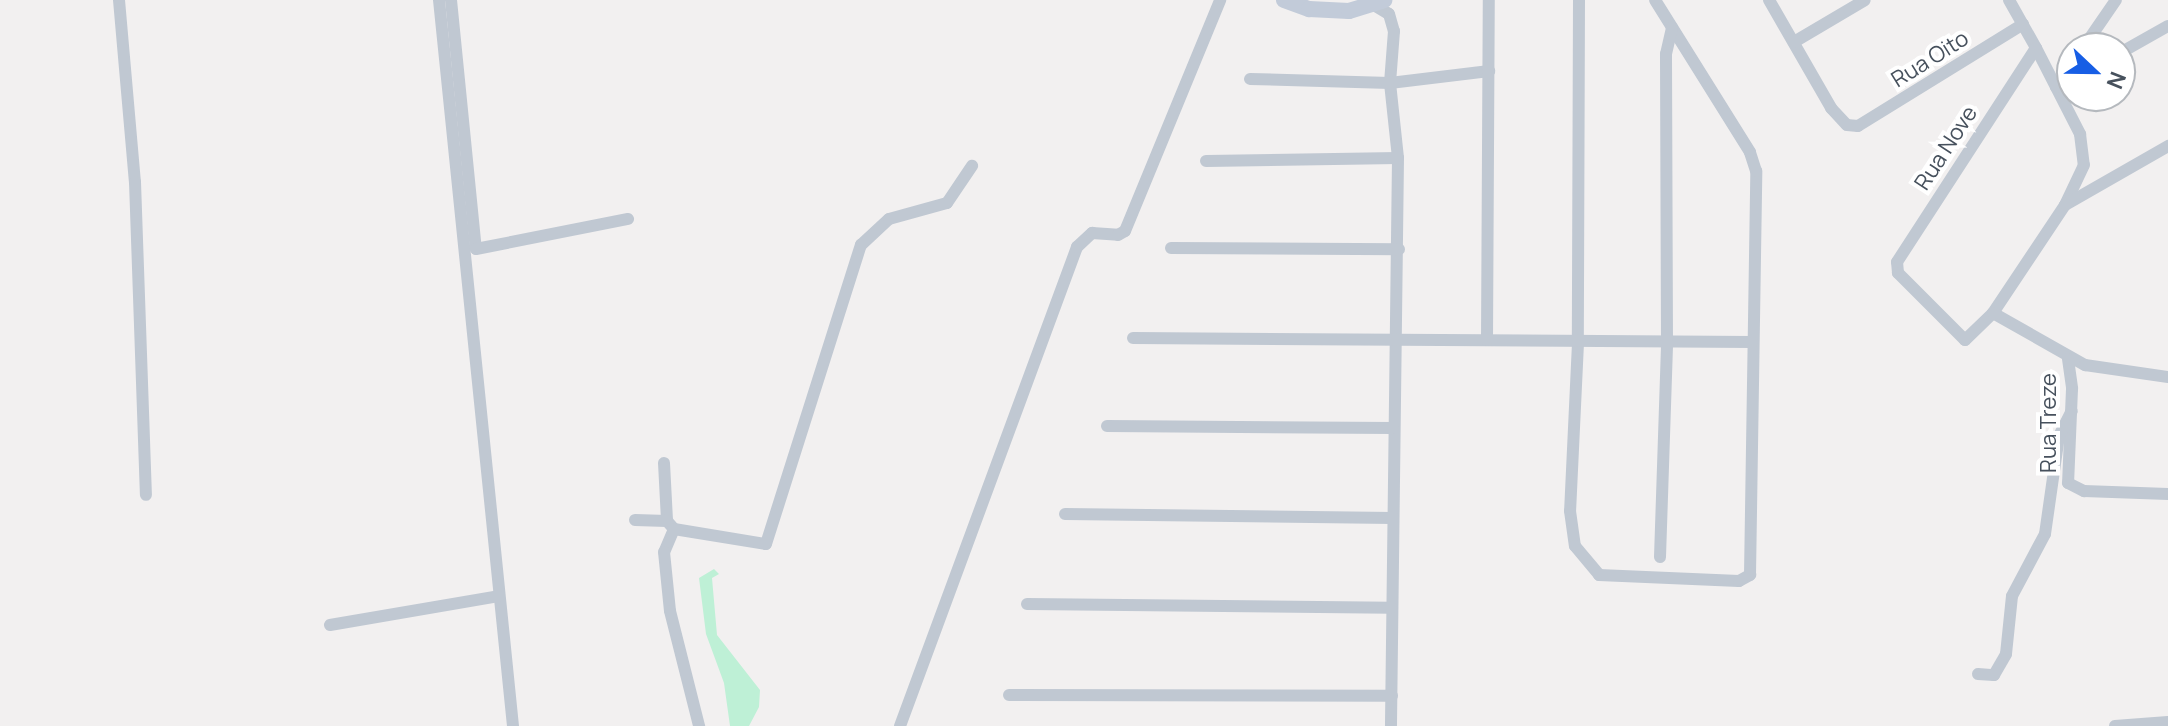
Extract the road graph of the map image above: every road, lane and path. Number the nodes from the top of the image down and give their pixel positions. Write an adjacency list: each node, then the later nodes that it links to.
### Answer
1 (119, 0): 48 (street)
2 (439, 0): 54 (street)
3 (451, 0): 31 (street)
4 (1220, 0): 64 (street)
5 (1284, 0): 13 (main road)
6 (1489, 0): 21 (street)
7 (1579, 0): 39 (street)
8 (1655, 0): 16 (street)
9 (1769, 0): 18 (street)
10 (1865, 0): 18 (street)
11 (2009, 0): 14 (street)
12 (2116, 0): 17 (street)
13 (1379, 2): 23 (street)
14 (2023, 24): 18 (street, Rua Oito); 20 (street)
15 (2168, 26): 19 (street)
16 (1672, 28): 38 (street); 40 (street)
17 (2094, 32)
18 (1794, 42)
19 (2136, 44)
20 (2036, 48): 24 (street); 34 (street, Rua Nove)
21 (1489, 71): 23 (street); 37 (street)
22 (1250, 79): 23 (street)
23 (1390, 83): 27 (street)
24 (2056, 87)
25 (2067, 112): 30 (street)
26 (2168, 146): 30 (street)
27 (1398, 158): 28 (street); 33 (street)
28 (1206, 161)
29 (972, 166): 52 (street)
30 (2065, 205): 34 (street)
31 (628, 219)
32 (1171, 248): 33 (street)
33 (1399, 249): 36 (street)
34 (1993, 313): 41 (street)
35 (1133, 338): 36 (street)
36 (1399, 339): 37 (street); 45 (street)
37 (1487, 340): 39 (street)
38 (1752, 342): 39 (street); 40 (street)
39 (1578, 343): 40 (street)
40 (1667, 344): 53 (street)
41 (2068, 359): 42 (street); 43 (street, Rua Treze)
42 (2168, 377)
43 (2072, 411): 47 (street, Rua Treze); 58 (street)
44 (1107, 426): 45 (street)
45 (1393, 428): 50 (street)
46 (664, 463): 52 (street)
47 (2168, 494)
48 (146, 495)
49 (1065, 514): 50 (street)
50 (1393, 518): 56 (street)
51 (635, 520): 52 (street)
52 (671, 525): 63 (street)
53 (1660, 557)
54 (499, 596): 57 (street); 62 (street)
55 (1027, 604): 56 (street)
56 (1391, 608): 60 (street)
57 (330, 625)
58 (1978, 674)
59 (1009, 695): 60 (street)
60 (1392, 696): 65 (street)
61 (2168, 722): 66 (street)
62 (513, 726)
63 (699, 726)
64 (900, 726)
65 (1391, 726)
66 (2115, 726)

